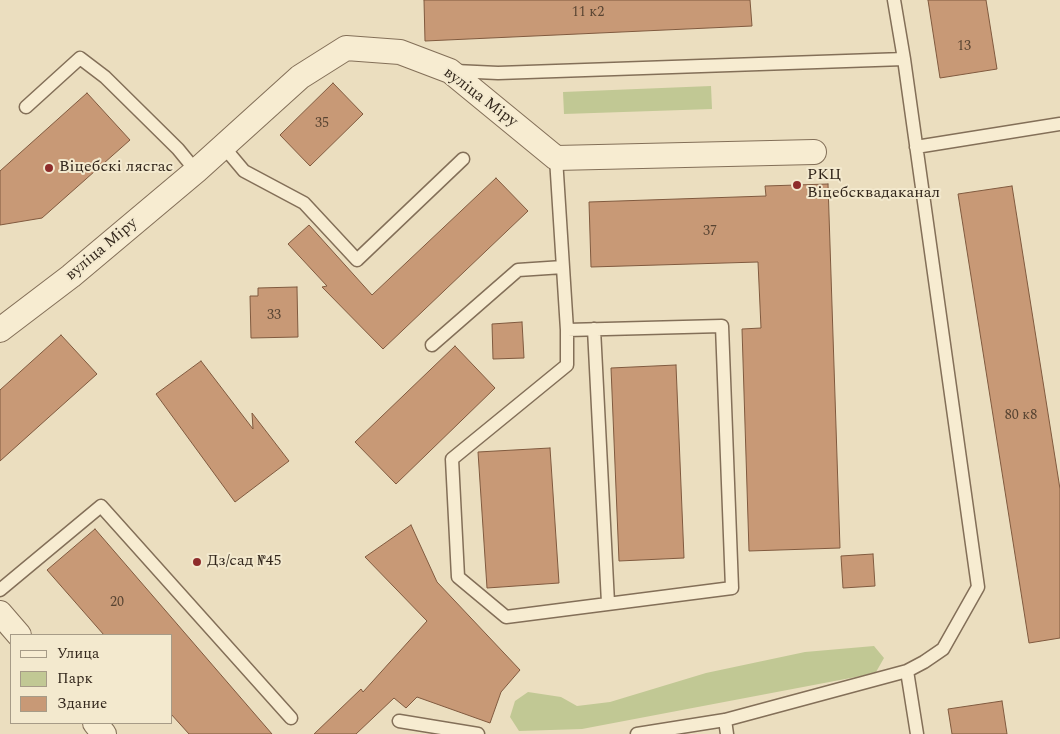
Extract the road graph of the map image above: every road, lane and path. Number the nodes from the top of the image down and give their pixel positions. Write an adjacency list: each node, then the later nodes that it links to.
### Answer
1 (894, 0): 2 (lane)
2 (904, 58): 3 (lane); 7 (lane)
3 (450, 71): 6 (street, вуліца Міру); 9 (street, вуліца Міру)
4 (26, 107): 11 (lane)
5 (1060, 124): 7 (lane)
6 (223, 146): 10 (lane); 11 (street, вуліца Міру)
7 (916, 147): 19 (lane)
8 (814, 152): 9 (street)
9 (556, 158): 12 (lane)
10 (463, 159)
11 (196, 171): 13 (street, вуліца Міру)
12 (564, 267): 15 (lane); 16 (lane)
13 (2, 324)
14 (594, 329): 15 (lane); 18 (lane); 18 (lane)
15 (567, 330): 18 (lane)
16 (432, 345)
17 (0, 590): 20 (lane)
18 (608, 603)
19 (906, 671): 21 (lane); 28 (lane)
20 (291, 718)
21 (725, 720): 26 (lane); 27 (lane)
22 (399, 721): 25 (lane)
23 (95, 724): 24 (street)
24 (104, 734)
25 (478, 734)
26 (636, 734)
27 (727, 734)
28 (917, 734)

